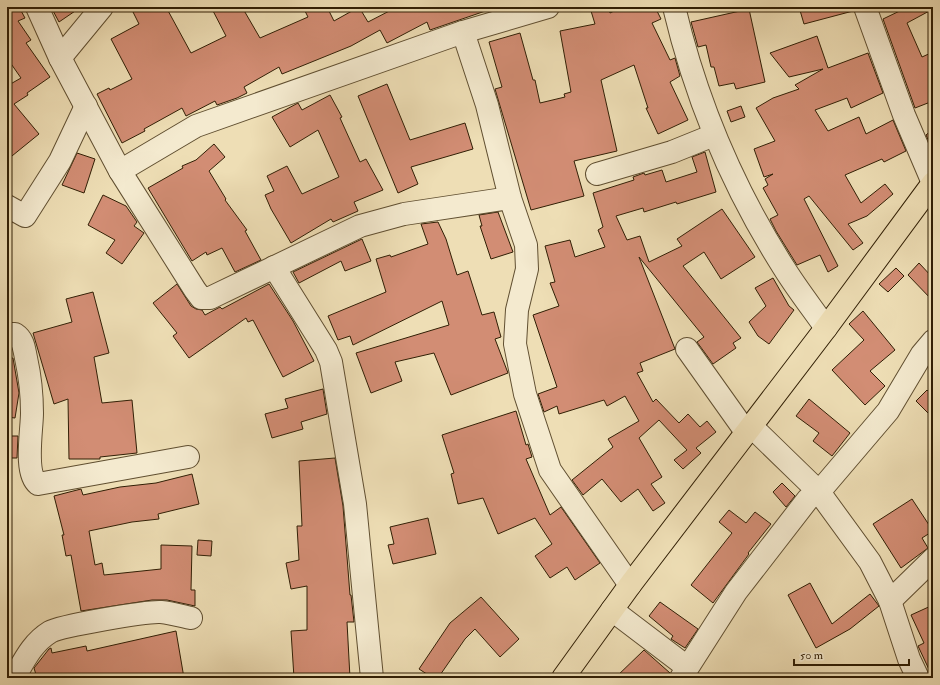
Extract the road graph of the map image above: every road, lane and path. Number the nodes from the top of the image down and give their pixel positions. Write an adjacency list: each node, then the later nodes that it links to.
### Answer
1 (37, 7): 7 (street)
2 (102, 7): 7 (street)
3 (548, 7): 6 (street)
4 (674, 7): 9 (street)
5 (864, 7): 12 (street)
6 (463, 32): 10 (street); 13 (street)
7 (60, 58): 8 (street)
8 (86, 106): 10 (street); 14 (street)
9 (714, 135): 11 (street); 16 (street)
10 (120, 171): 15 (street)
11 (597, 174)
12 (933, 183): 16 (main road)
13 (510, 198): 15 (street); 24 (street)
14 (7, 206)
15 (274, 267): 30 (street)
16 (826, 328): 20 (main road)
17 (7, 334): 21 (street)
18 (933, 341): 22 (street)
19 (687, 349): 20 (street)
20 (748, 429): 22 (street); 24 (main road)
21 (188, 457)
22 (819, 492): 25 (street); 28 (street)
23 (933, 559): 25 (street)
24 (630, 584): 26 (main road)
25 (890, 601): 32 (street)
26 (612, 610): 28 (street); 31 (main road)
27 (192, 618): 29 (street)
28 (684, 673)
29 (14, 678)
30 (372, 678)
31 (563, 678)
32 (918, 678)

